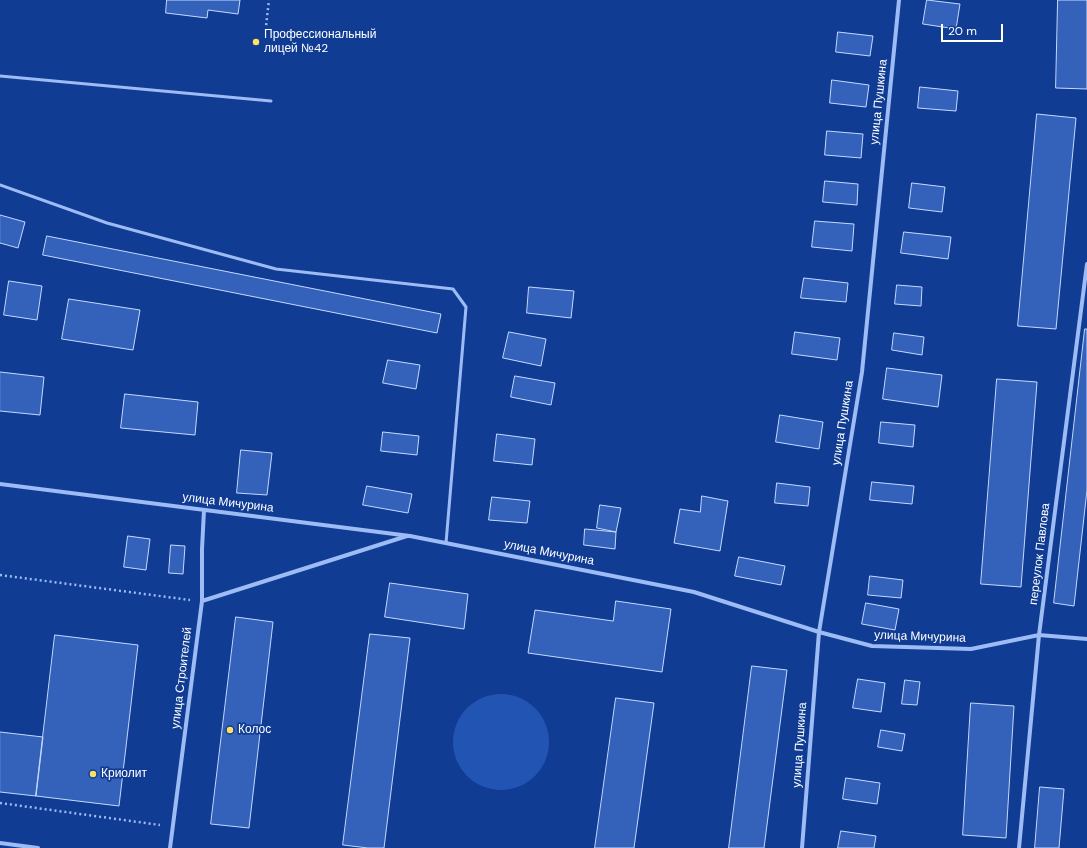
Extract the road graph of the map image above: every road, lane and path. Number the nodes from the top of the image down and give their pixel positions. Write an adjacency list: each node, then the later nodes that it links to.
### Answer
1 (269, 0): 3 (path)
2 (899, 0): 14 (street, улица Пушкина)
3 (265, 34)
4 (0, 76): 5 (lane)
5 (272, 100)
6 (0, 185): 11 (lane)
7 (1087, 264): 15 (street, переулок Павлова)
8 (0, 484): 9 (street, улица Мичурина)
9 (204, 510): 10 (street, улица Мичурина); 13 (street, улица Строителей)
10 (410, 536): 11 (street, улица Мичурина); 13 (street)
11 (446, 543): 14 (street, улица Мичурина)
12 (0, 575): 13 (path)
13 (202, 601): 18 (street, улица Строителей)
14 (819, 632): 15 (street, улица Мичурина); 22 (street, улица Пушкина)
15 (1039, 636): 16 (street, улица Мичурина); 23 (street, переулок Павлова)
16 (1087, 639)
17 (0, 803): 18 (path)
18 (173, 827): 21 (street, улица Строителей)
19 (0, 843): 20 (street)
20 (38, 848)
21 (170, 848)
22 (802, 848)
23 (1019, 848)

